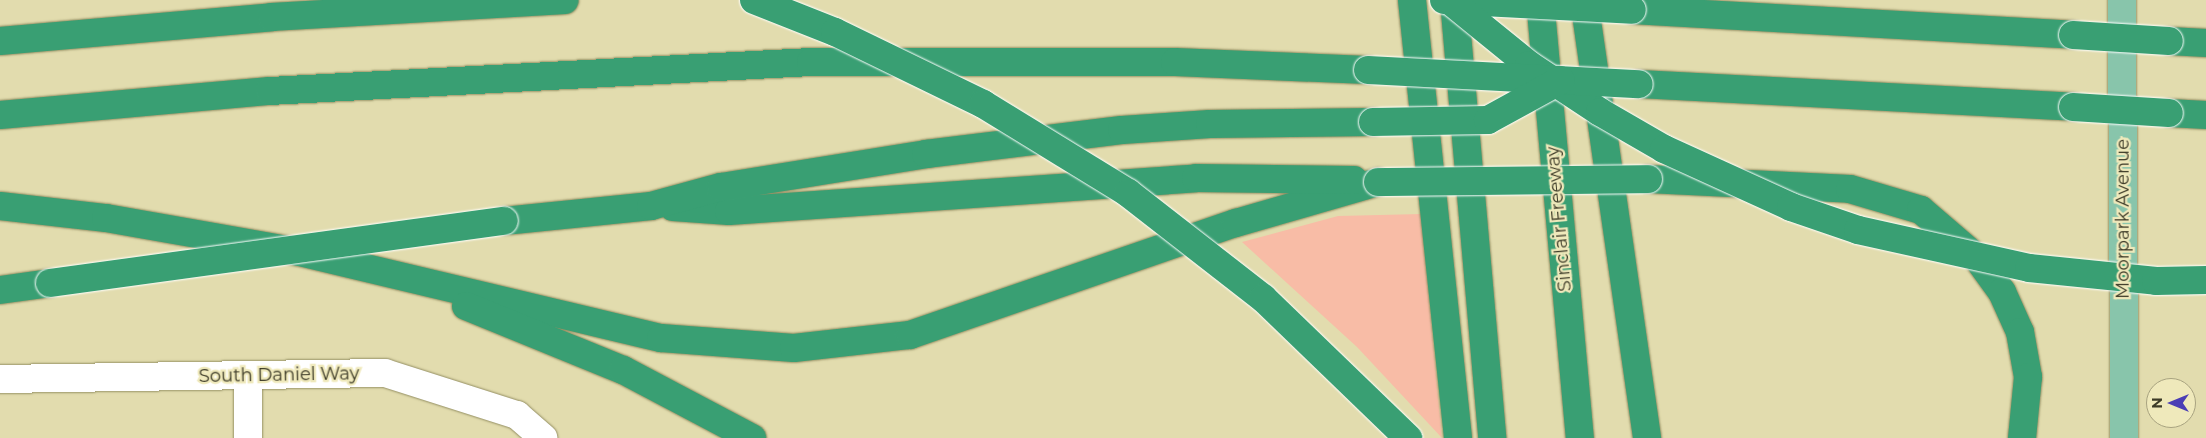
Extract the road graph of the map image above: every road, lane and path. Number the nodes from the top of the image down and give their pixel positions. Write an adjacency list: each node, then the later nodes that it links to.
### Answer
1 (565, 0): 10 (highway)
2 (754, 0): 26 (highway, bridge)
3 (1412, 0): 27 (highway)
4 (1435, 0): 11 (highway, bridge)
5 (1449, 0): 18 (highway, bridge)
6 (1454, 0): 28 (highway)
7 (1540, 0): 29 (highway, Sinclair Freeway)
8 (1584, 0): 30 (highway)
9 (2122, 0): 32 (main road, Moorpark Avenue)
10 (0, 41)
11 (2206, 43)
12 (1562, 80): 13 (highway, bridge); 14 (highway, bridge); 17 (highway, bridge)
13 (0, 114)
14 (2206, 115)
15 (1378, 182): 17 (highway); 19 (highway); 31 (highway, bridge)
16 (0, 206): 19 (highway)
17 (651, 206): 20 (highway, bridge)
18 (2206, 280)
19 (419, 283): 25 (highway)
20 (0, 290)
21 (248, 376): 22 (street, South Daniel Way); 23 (street); 24 (street, South Daniel Way)
22 (0, 379)
23 (248, 438)
24 (543, 438)
25 (752, 438)
26 (1408, 438)
27 (1458, 438)
28 (1492, 438)
29 (1580, 438)
30 (1647, 438)
31 (2022, 438)
32 (2124, 438)

